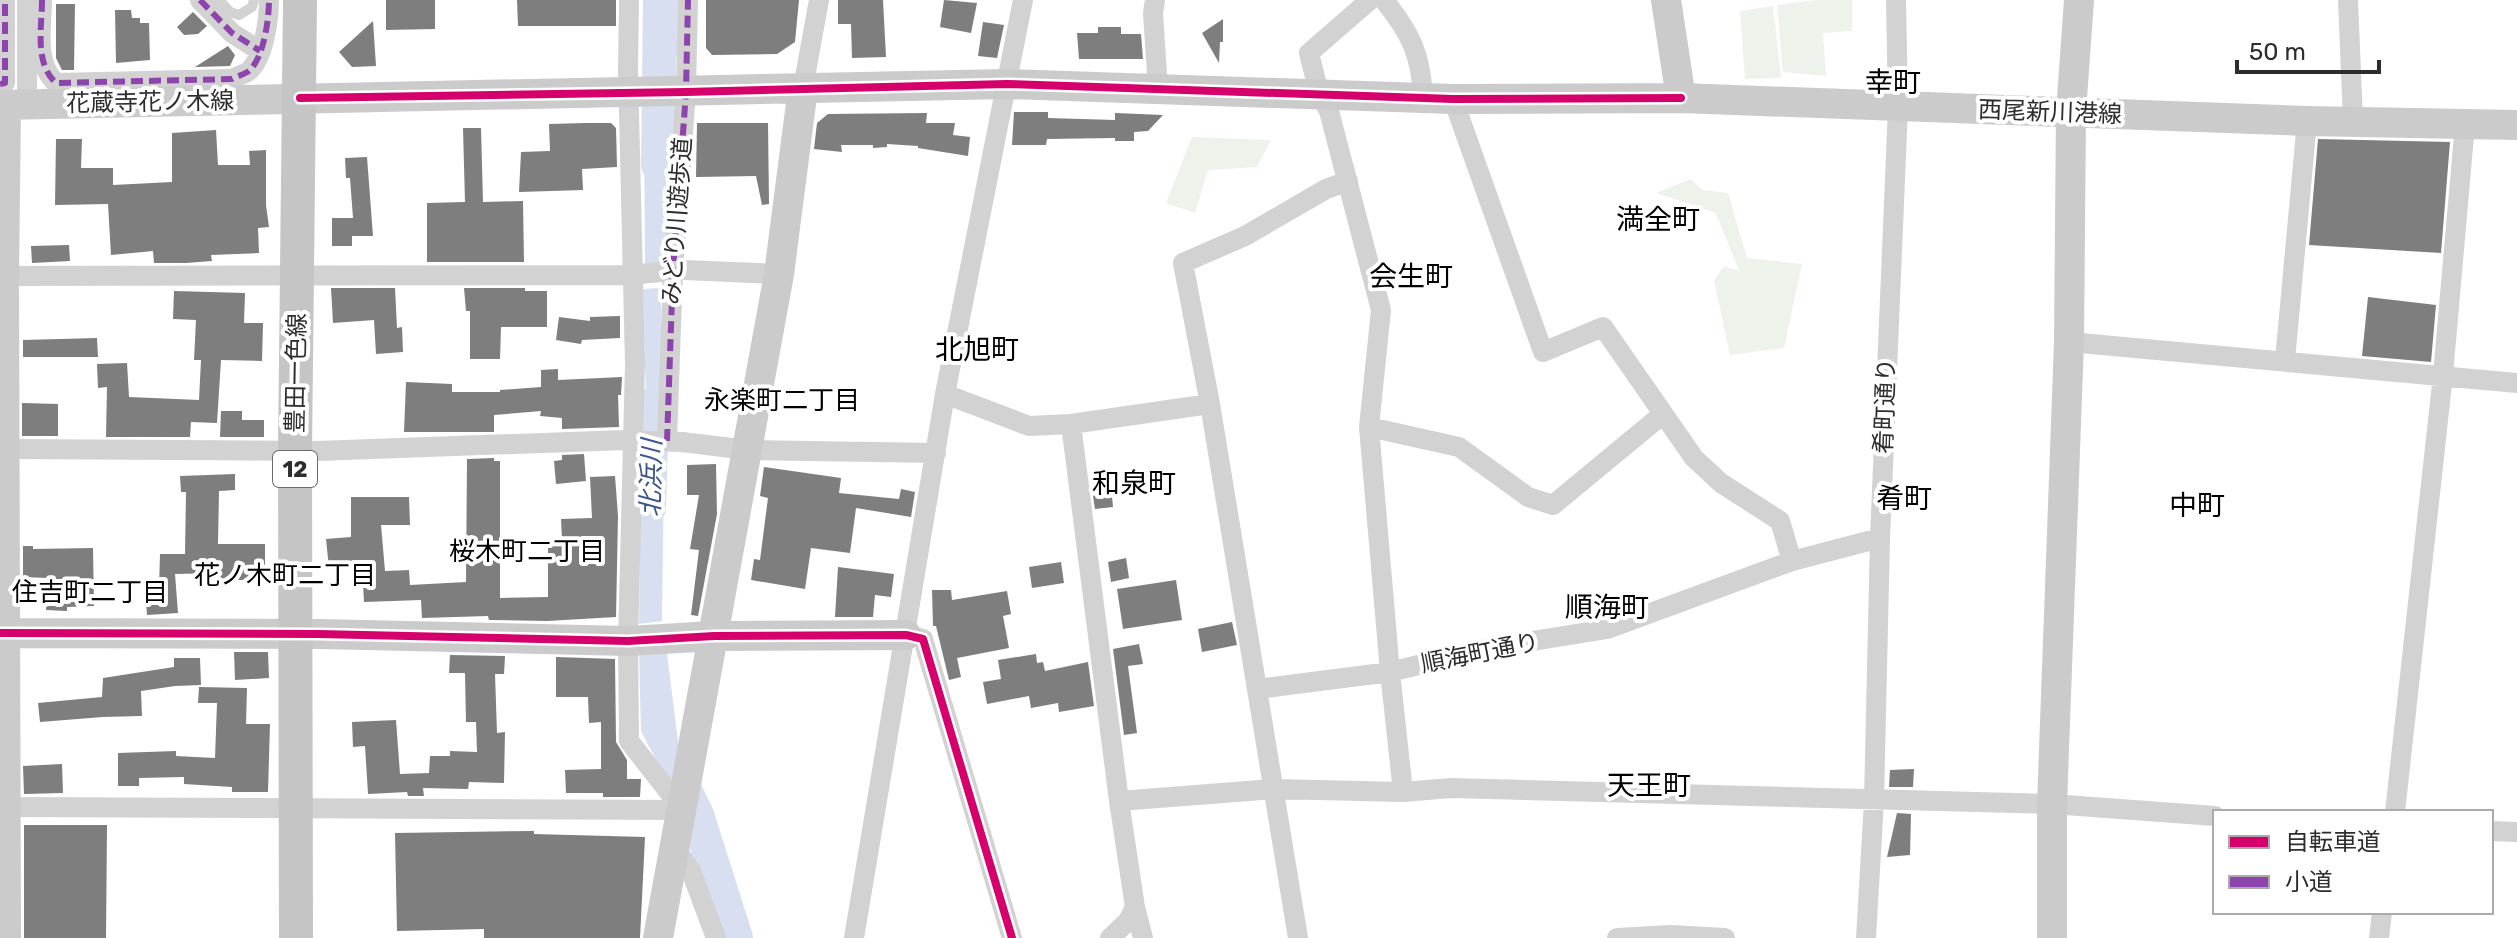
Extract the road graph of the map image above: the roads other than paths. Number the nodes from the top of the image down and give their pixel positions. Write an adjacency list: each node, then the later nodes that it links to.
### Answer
1 (5, 0): 30 (street)
2 (27, 0): 30 (street)
3 (42, 0): 20 (street)
4 (200, 0): 20 (street)
5 (219, 0): 6 (lane)
6 (254, 0)
7 (269, 0): 20 (street)
8 (300, 0): 27 (main road, 豊田一色線 / 12)
9 (629, 0): 24 (street)
10 (688, 0): 25 (street, みどり川遊歩道)
11 (819, 0): 22 (street)
12 (1023, 0): 21 (street)
13 (1155, 0): 23 (street)
14 (1370, 0): 26 (street)
15 (1384, 0): 28 (street)
16 (1666, 0): 29 (street)
17 (1896, 0): 31 (street, 肴町通り)
18 (2079, 0): 32 (street)
19 (2348, 0): 34 (street)
20 (260, 51)
21 (1007, 84): 22 (street, 花蔵寺花ノ木線); 23 (street, 西尾新川港線); 46 (street)
22 (803, 88): 25 (street, 花蔵寺花ノ木線); 39 (street)
23 (1158, 89): 26 (street, 西尾新川港線)
24 (637, 91): 25 (street, 花蔵寺花ノ木線); 27 (street, 花蔵寺花ノ木線); 62 (street)
25 (685, 92): 38 (street, みどり川遊歩道)
26 (1319, 93): 28 (street, 西尾新川港線); 37 (street)
27 (300, 98): 30 (street, 花蔵寺花ノ木線); 41 (main road, 豊田一色線 / 12)
28 (1438, 98): 29 (street, 西尾新川港線); 48 (street)
29 (1681, 98): 31 (street, 西尾新川港線)
30 (8, 100): 40 (street)
31 (1898, 107): 32 (street, 西尾新川港線); 56 (street, 肴町通り)
32 (2071, 112): 33 (street, 西尾新川港線); 42 (street)
33 (2307, 121): 34 (street, 西尾新川港線); 43 (street)
34 (2353, 121): 35 (street, 西尾新川港線)
35 (2465, 124): 36 (street, 西尾新川港線); 44 (street)
36 (2517, 125)
37 (1348, 181): 47 (street); 50 (street)
38 (678, 270): 39 (street); 41 (street, bridge); 51 (street, みどり川遊歩道)
39 (779, 274): 53 (street)
40 (4, 276): 41 (street); 52 (street)
41 (297, 276): 54 (main road, 豊田一色線 / 12)
42 (2069, 342): 43 (street); 69 (street)
43 (2285, 360): 44 (street)
44 (2443, 375): 45 (street); 73 (street)
45 (2517, 383)
46 (945, 394): 49 (street); 55 (street)
47 (1210, 404): 49 (street); 64 (street)
48 (1663, 414): 50 (street); 57 (street)
49 (1071, 424): 67 (street)
50 (1369, 427): 63 (street)
51 (675, 442): 53 (street); 54 (street, bridge)
52 (6, 449): 54 (street); 58 (street)
53 (748, 450): 55 (street); 61 (street)
54 (295, 451): 59 (main road, 豊田一色線 / 12)
55 (936, 453): 60 (street)
56 (1880, 538): 57 (street, 順海町通り); 68 (street, 肴町通り)
57 (1792, 561): 63 (street, 順海町通り)
58 (3, 633): 59 (street); 70 (street)
59 (297, 634): 62 (street); 71 (main road, 豊田一色線 / 12)
60 (906, 635): 61 (street); 84 (street); 85 (street)
61 (703, 637): 62 (street); 72 (street)
62 (630, 641): 72 (street)
63 (1390, 672): 64 (street, 順海町通り); 66 (street)
64 (1258, 689): 65 (street)
65 (1274, 789): 66 (street); 67 (street); 88 (street)
66 (1403, 792): 68 (street)
67 (1119, 801): 78 (street)
68 (1874, 801): 69 (street); 91 (street, 肴町通り)
69 (2052, 804): 74 (street); 92 (street)
70 (4, 807): 71 (street); 80 (street)
71 (295, 809): 72 (street); 81 (main road, 豊田一色線 / 12)
72 (683, 810): 77 (street)
73 (2395, 810)
74 (2213, 816)
75 (2517, 830): 76 (street)
76 (2493, 831)
77 (675, 848): 82 (street); 83 (street)
78 (1135, 907): 86 (street); 87 (street)
79 (2382, 914): 93 (street)
80 (6, 938)
81 (296, 938)
82 (658, 938)
83 (716, 938)
84 (854, 938)
85 (1012, 938)
86 (1110, 938)
87 (1143, 938)
88 (1298, 938)
89 (1617, 938): 90 (street)
90 (1725, 938)
91 (1866, 938)
92 (2052, 938)
93 (2379, 938)

